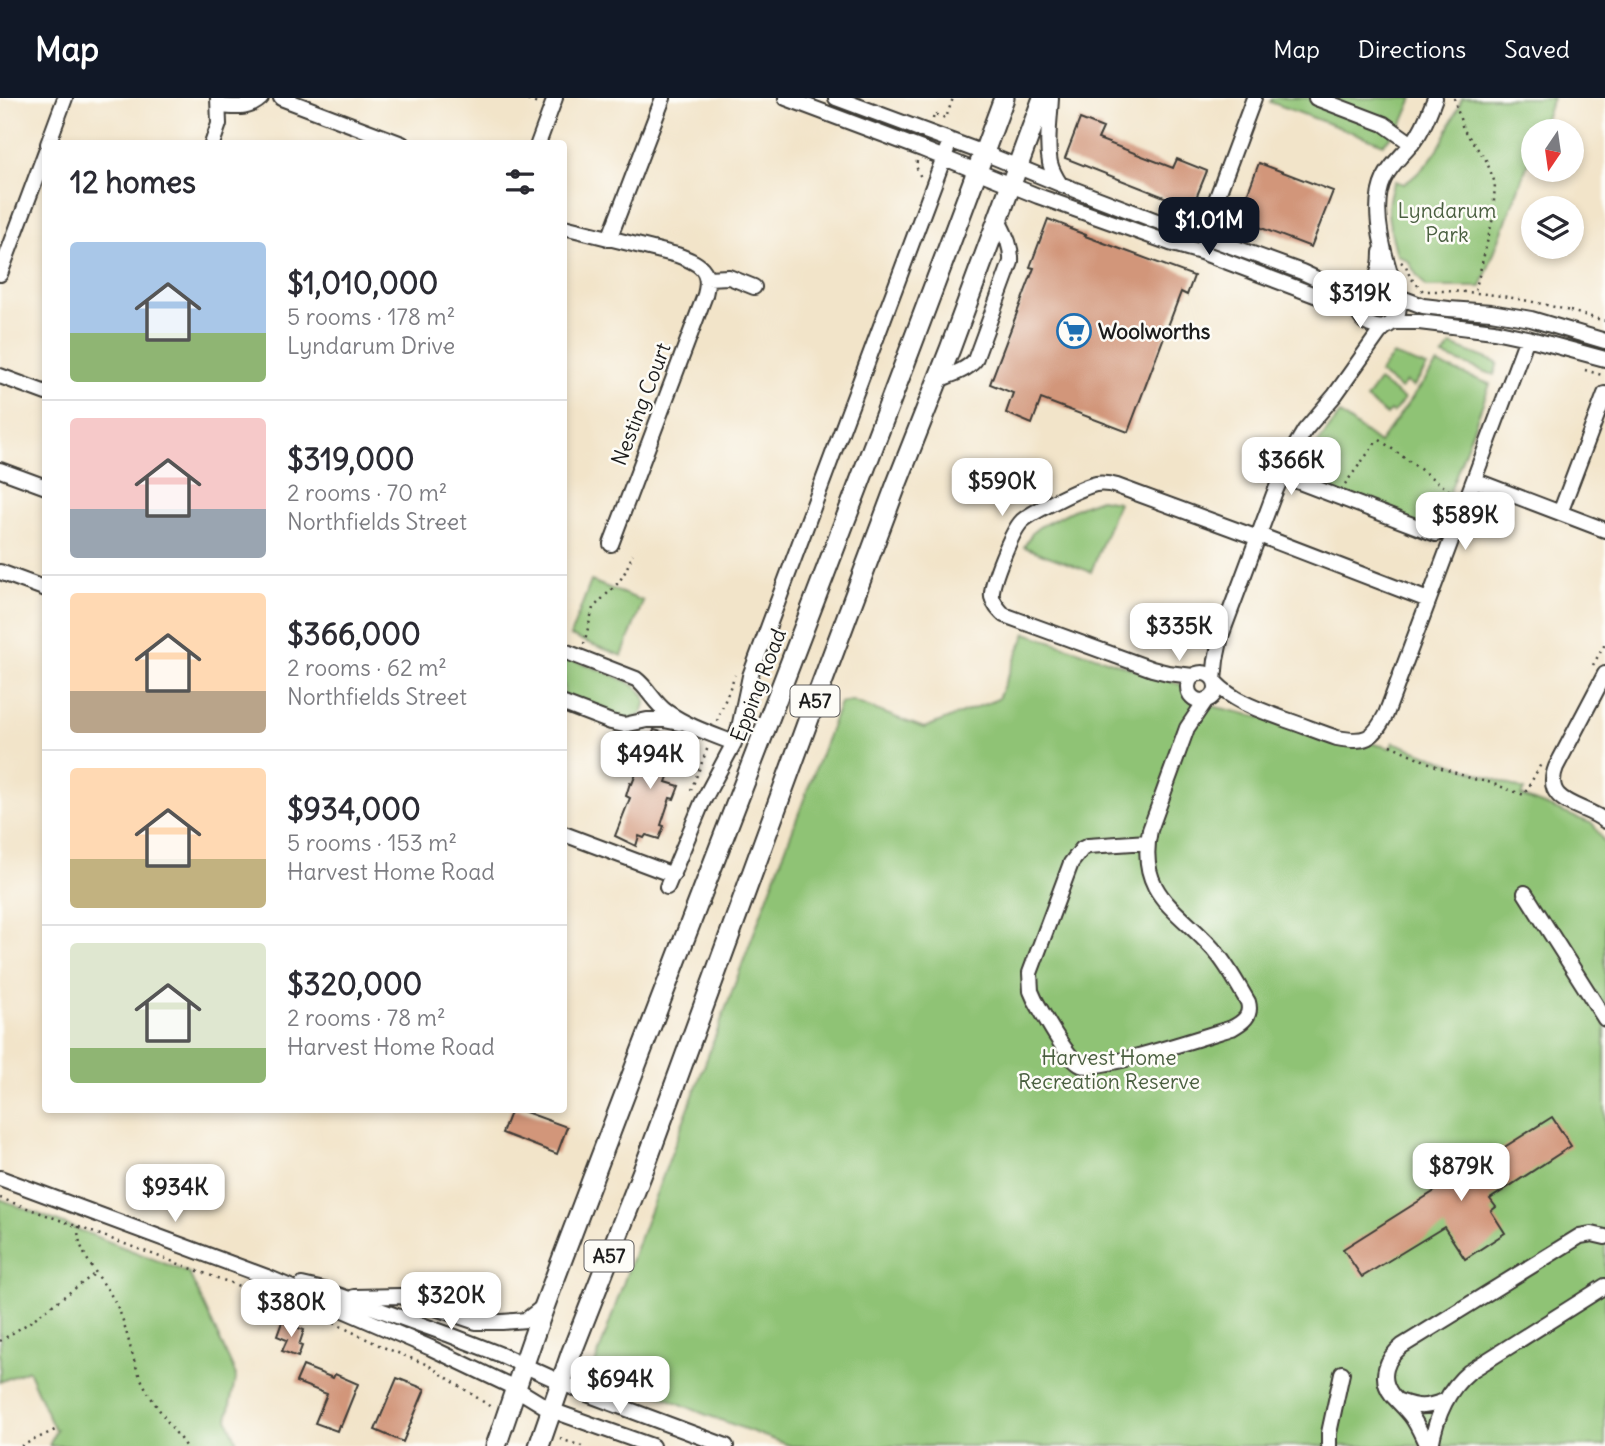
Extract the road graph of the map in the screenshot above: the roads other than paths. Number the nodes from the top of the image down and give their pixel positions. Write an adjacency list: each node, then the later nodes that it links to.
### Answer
1 (65, 98): 15 (street)
2 (261, 98): 14 (street)
3 (281, 98): 17 (street)
4 (555, 98): 18 (street)
5 (663, 98): 30 (street)
6 (786, 98): 21 (street)
7 (835, 98): 19 (street)
8 (1004, 98): 23 (main road, Epping Road)
9 (1043, 98): 24 (main road)
10 (1051, 98): 25 (street)
11 (1254, 98): 29 (street)
12 (1316, 98): 20 (street)
13 (1435, 98): 20 (street)
14 (219, 102): 16 (street)
15 (49, 140)
16 (213, 140)
17 (391, 140)
18 (539, 140)
19 (950, 141): 21 (street, Epping Road); 23 (street)
20 (1412, 144): 31 (street)
21 (944, 158): 23 (street); 72 (street, Epping Road)
22 (42, 162): 33 (street)
23 (980, 163): 24 (street); 26 (street); 83 (main road, Epping Road)
24 (1018, 167): 25 (street); 26 (main road, A57)
25 (1060, 184): 29 (street)
26 (1011, 186): 27 (main road, A57); 32 (street)
27 (998, 220): 45 (main road, A57); 45 (street)
28 (567, 228): 30 (street)
29 (1202, 236): 32 (street); 36 (street)
30 (609, 239): 34 (street)
31 (1382, 240): 36 (street); 37 (street)
32 (1197, 250): 38 (street)
33 (0, 274)
34 (707, 278): 35 (street); 56 (street, Nesting Court)
35 (754, 287)
36 (1366, 288): 37 (street); 38 (street)
37 (1398, 296): 39 (street); 41 (street)
38 (1358, 313): 39 (street); 42 (street)
39 (1389, 324): 40 (street); 42 (street)
40 (1527, 338): 43 (street); 50 (street)
41 (1605, 341)
42 (1360, 359): 49 (street)
43 (1605, 359)
44 (0, 376): 46 (street)
45 (938, 380): 86 (main road, A57)
46 (42, 392)
47 (1605, 394): 52 (street)
48 (0, 470): 51 (street)
49 (1281, 475): 54 (street); 55 (street)
50 (1474, 480): 52 (street); 59 (street)
51 (42, 486)
52 (1560, 513): 53 (street)
53 (1605, 530)
54 (1436, 534)
55 (1258, 537): 59 (street); 60 (street); 64 (street)
56 (611, 544)
57 (0, 572): 58 (street)
58 (42, 588)
59 (1429, 600): 68 (street)
60 (1221, 636): 63 (street); 64 (street)
61 (567, 652): 65 (street)
62 (1599, 670): 73 (street)
63 (1215, 681): 64 (street); 66 (street); 68 (street)
64 (1192, 683): 66 (street); 71 (street)
65 (648, 692): 69 (street); 70 (street)
66 (1208, 700): 68 (street); 71 (street)
67 (567, 705): 69 (street)
68 (1252, 707)
69 (635, 724): 70 (street)
70 (691, 726): 72 (street)
71 (1187, 728): 75 (street)
72 (734, 743): 74 (street, Epping Road)
73 (1605, 821)
74 (567, 835)
75 (1148, 842): 75 (street)
76 (1525, 893): 77 (street)
77 (1605, 1019)
78 (0, 1178): 80 (street)
79 (1605, 1237): 88 (street)
80 (267, 1277): 82 (street); 87 (street)
81 (1605, 1286): 89 (street)
82 (342, 1297): 83 (street); 84 (street)
83 (544, 1306): 84 (main road, Epping Road)
84 (524, 1365): 86 (street); 87 (main road, Epping Road)
85 (1342, 1373): 95 (street)
86 (561, 1382): 90 (main road, A57); 94 (street)
87 (515, 1388): 90 (street); 92 (main road, Epping Road)
88 (1397, 1401): 89 (street); 96 (street)
89 (1444, 1401): 96 (street)
90 (551, 1410): 91 (main road, A57); 93 (street)
91 (541, 1439)
92 (496, 1446)
93 (652, 1446)
94 (726, 1446)
95 (1329, 1446)
96 (1429, 1446)

